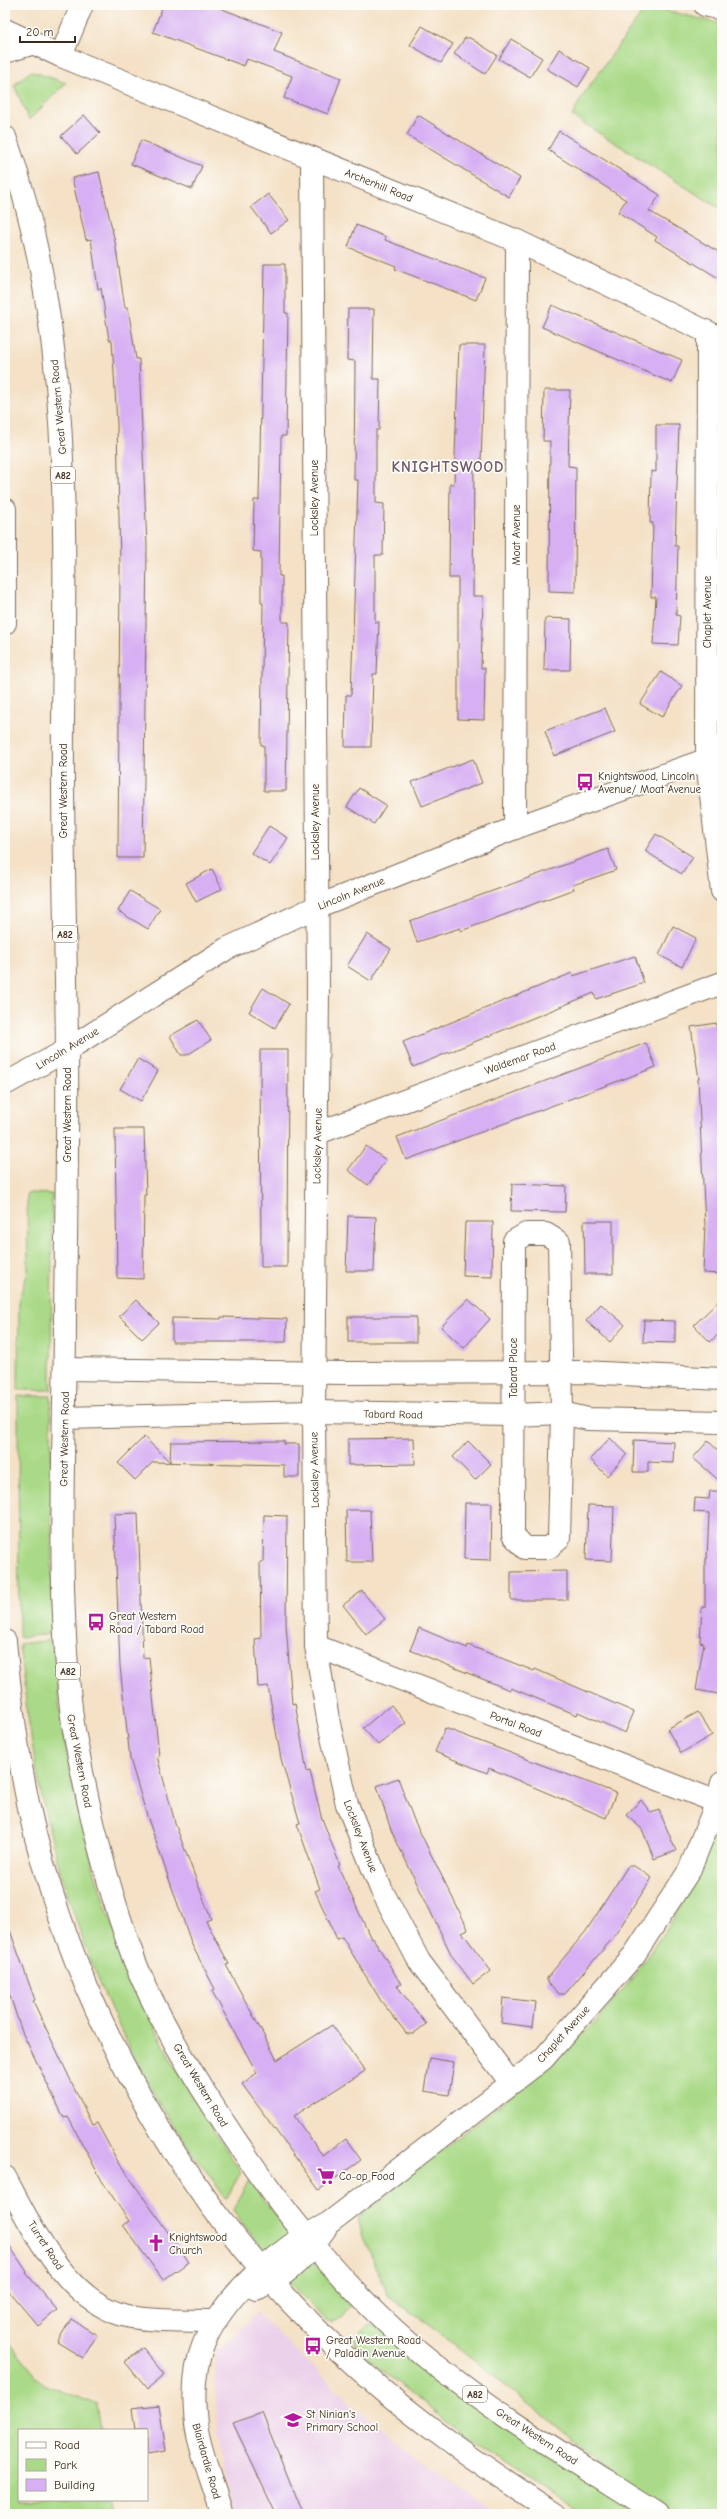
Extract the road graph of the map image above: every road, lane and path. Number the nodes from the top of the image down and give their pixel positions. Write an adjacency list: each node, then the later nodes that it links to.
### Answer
1 (82, 5): 7 (street)
2 (706, 5): 3 (street)
3 (722, 9)
4 (5, 30): 5 (street, Archerhill Road)
5 (31, 44): 6 (street); 7 (street, Archerhill Road)
6 (5, 52)
7 (61, 56): 9 (street, Archerhill Road)
8 (5, 138): 19 (street, Great Western Road / A82)
9 (312, 158): 10 (street, Archerhill Road); 17 (street, Locksley Avenue)
10 (517, 241): 11 (street, Archerhill Road); 15 (street, Moat Avenue)
11 (715, 335): 14 (street, Chaplet Avenue)
12 (5, 509): 13 (street)
13 (5, 623)
14 (714, 757): 15 (street, Lincoln Avenue); 16 (street, Chaplet Avenue)
15 (515, 828): 17 (street, Lincoln Avenue)
16 (722, 891)
17 (316, 907): 19 (street, Lincoln Avenue); 21 (street, Locksley Avenue)
18 (722, 983): 21 (street, Waldemar Road)
19 (67, 1050): 20 (street, Lincoln Avenue); 22 (street, Great Western Road / A82)
20 (5, 1084)
21 (318, 1133): 23 (street, Locksley Avenue)
22 (65, 1369): 23 (street); 30 (street, Great Western Road / A82)
23 (315, 1372): 24 (street); 27 (street, Locksley Avenue)
24 (512, 1373): 25 (street); 25 (street, Tabard Place); 29 (street, Tabard Place)
25 (560, 1373): 26 (street); 28 (street, Tabard Place)
26 (722, 1379)
27 (314, 1412): 29 (street, Tabard Road); 30 (street, Tabard Road); 33 (street, Locksley Avenue)
28 (562, 1413): 29 (street, Tabard Road); 29 (street, Tabard Place); 31 (street, Tabard Road)
29 (513, 1415)
30 (64, 1418): 37 (street, Great Western Road / A82)
31 (722, 1422)
32 (5, 1641): 38 (street)
33 (316, 1646): 34 (street, Portal Road); 35 (street, Locksley Avenue)
34 (720, 1792): 35 (street, Chaplet Avenue)
35 (511, 2083): 37 (street, Chaplet Avenue)
36 (5, 2177): 39 (street, Turret Road)
37 (308, 2241): 38 (street, Chaplet Avenue); 42 (street, Great Western Road / A82)
38 (267, 2276): 39 (street, Blairdardie Road); 41 (street)
39 (216, 2321): 40 (street, Blairdardie Road)
40 (222, 2514)
41 (556, 2514)
42 (658, 2514)

